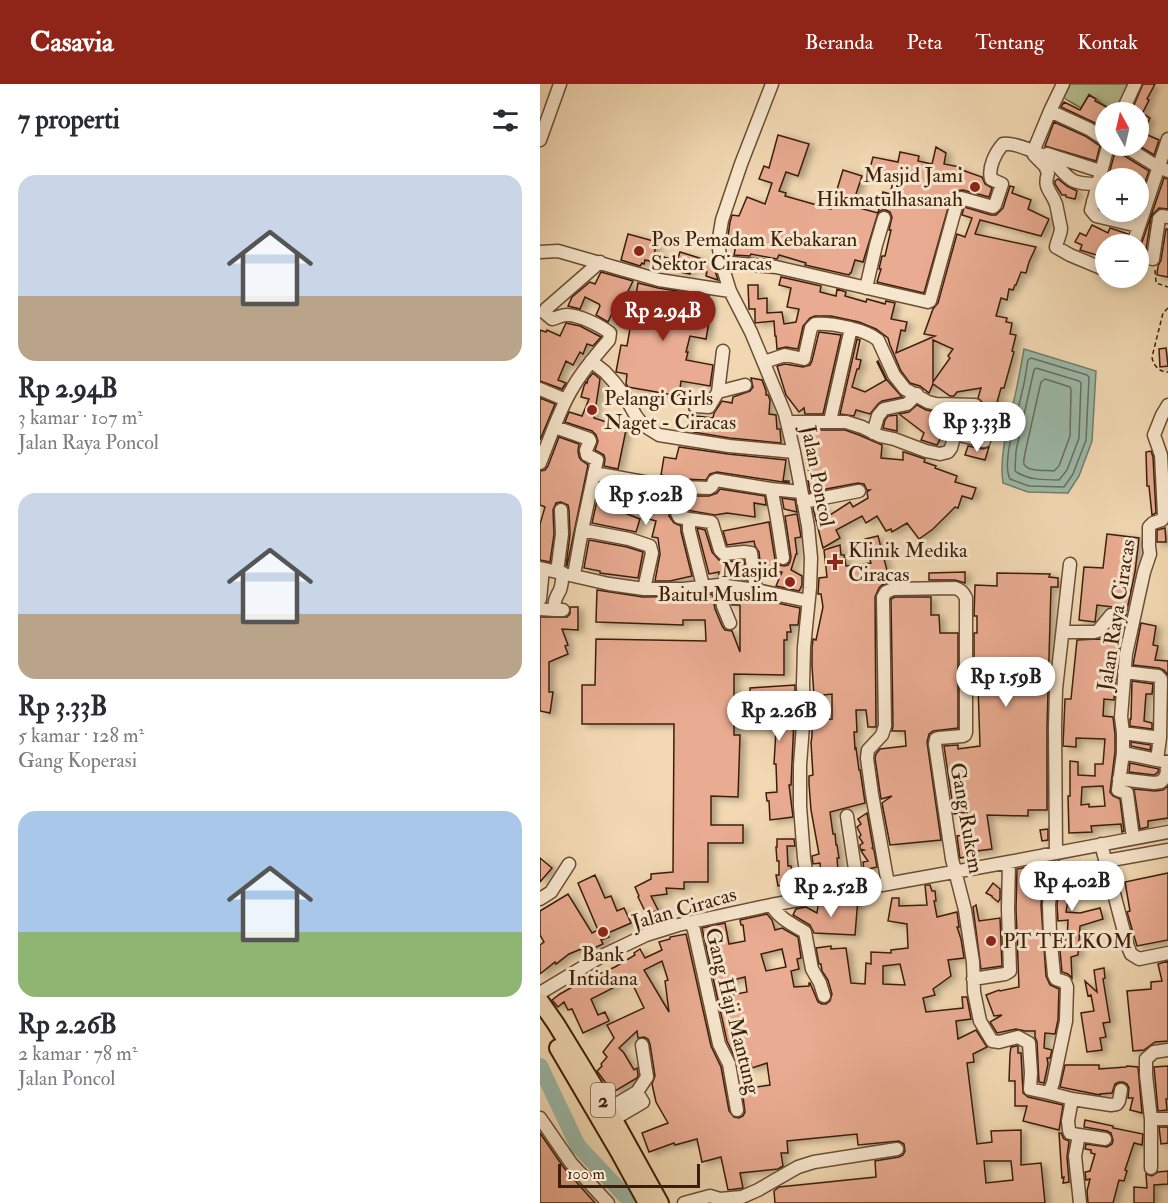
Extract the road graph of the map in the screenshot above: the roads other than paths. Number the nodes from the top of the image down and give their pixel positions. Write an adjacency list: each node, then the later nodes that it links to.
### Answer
1 (560, 84): 9 (street)
2 (772, 84): 23 (street, Jalan Poncol)
3 (1063, 84): 6 (street)
4 (1135, 84): 5 (street)
5 (1127, 102)
6 (1050, 111): 7 (street); 10 (street)
7 (1095, 133)
8 (1168, 139): 13 (street)
9 (540, 140)
10 (1034, 151): 12 (street); 14 (street); 24 (street); 25 (street)
11 (1140, 156): 13 (street)
12 (1095, 169)
13 (1163, 169): 18 (street)
14 (1095, 184)
15 (1168, 217): 21 (street)
16 (884, 218): 25 (street)
17 (1121, 222): 18 (street)
18 (1138, 226): 19 (street)
19 (1136, 234)
20 (546, 252): 22 (street)
21 (1149, 258)
22 (600, 262): 26 (street); 27 (street)
23 (721, 262): 25 (street); 26 (street, Jalan Poncol)
24 (1095, 265)
25 (866, 288)
26 (730, 291): 31 (street, Jalan Poncol)
27 (542, 313): 30 (street)
28 (851, 328): 31 (street); 35 (street); 39 (street)
29 (723, 351): 34 (street)
30 (591, 361): 36 (street); 46 (street)
31 (764, 362): 40 (street, Jalan Poncol)
32 (745, 385): 34 (street)
33 (540, 389): 36 (street)
34 (718, 392): 38 (street)
35 (917, 394): 42 (street); 43 (street)
36 (566, 400): 41 (street)
37 (1168, 405): 70 (street, Jalan Raya Ciracas)
38 (695, 406)
39 (830, 421): 40 (street); 42 (street)
40 (788, 422): 46 (street, Jalan Poncol)
41 (555, 427): 45 (street); 48 (street)
42 (873, 433): 43 (street)
43 (955, 434): 44 (street)
44 (984, 441)
45 (543, 447): 47 (street)
46 (794, 452): 52 (street, Jalan Poncol)
47 (540, 463)
48 (594, 473): 49 (street); 55 (street)
49 (680, 487): 50 (street); 54 (street)
50 (771, 489): 52 (street); 56 (street)
51 (859, 491): 52 (street)
52 (802, 497): 65 (street, Jalan Poncol)
53 (561, 510): 59 (street)
54 (689, 519): 61 (street); 63 (street)
55 (582, 530): 59 (street); 62 (street)
56 (783, 558)
57 (1070, 564): 69 (street)
58 (541, 569): 59 (street); 64 (street)
59 (565, 574): 62 (street); 66 (street)
60 (719, 585): 61 (street); 63 (street); 68 (street)
61 (703, 586): 62 (street)
62 (644, 589)
63 (756, 590): 65 (street)
64 (540, 599)
65 (808, 601): 88 (street, Jalan Poncol)
66 (540, 609)
67 (1111, 615): 69 (street)
68 (730, 623)
69 (1062, 632): 81 (street)
70 (1124, 672): 71 (street, Jalan Raya Ciracas); 72 (street)
71 (1123, 733): 72 (street); 73 (street, Jalan Raya Ciracas)
72 (1160, 738): 74 (street)
73 (1123, 753): 74 (street); 75 (street, Jalan Raya Ciracas)
74 (1164, 762): 75 (street)
75 (1119, 779): 78 (street)
76 (847, 816): 87 (street)
77 (1168, 831): 78 (street, Jalan Ciracas)
78 (1133, 838): 79 (street, Jalan Ciracas)
79 (1101, 844): 81 (street, Jalan Ciracas); 82 (street)
80 (1168, 850): 82 (street)
81 (1050, 854): 83 (street, Jalan Ciracas); 101 (street)
82 (1106, 861): 92 (street)
83 (1009, 862): 85 (street, Jalan Ciracas); 93 (street)
84 (568, 864): 89 (street)
85 (955, 872): 86 (street, Jalan Ciracas); 86 (street, Gang Rukem); 93 (street, Gang Rukem)
86 (888, 884): 87 (street, Jalan Ciracas)
87 (858, 889): 88 (street, Jalan Ciracas)
88 (810, 898): 90 (street, Jalan Ciracas)
89 (540, 899)
90 (771, 904): 91 (street, Jalan Ciracas); 95 (street)
91 (691, 922): 94 (street, Jalan Ciracas); 103 (street, Gang Haji Mantung)
92 (1168, 953)
93 (974, 974): 101 (street, Gang Rukem)
94 (540, 993)
95 (824, 996)
96 (540, 1001): 104 (highway, 2)
97 (540, 1019): 113 (highway, 2)
98 (642, 1045): 104 (street)
99 (1168, 1050): 106 (street)
100 (1121, 1090): 102 (street)
101 (1049, 1093): 102 (street)
102 (1072, 1099): 108 (street)
103 (737, 1110)
104 (611, 1114): 114 (highway, 2)
105 (540, 1118): 112 (street)
106 (1150, 1119): 107 (street); 111 (street)
107 (1168, 1119)
108 (1079, 1135): 109 (street); 116 (street)
109 (1105, 1139)
110 (897, 1149): 115 (street)
111 (1151, 1168)
112 (608, 1203)
113 (647, 1203)
114 (660, 1203)
115 (684, 1203)
116 (1080, 1203)

